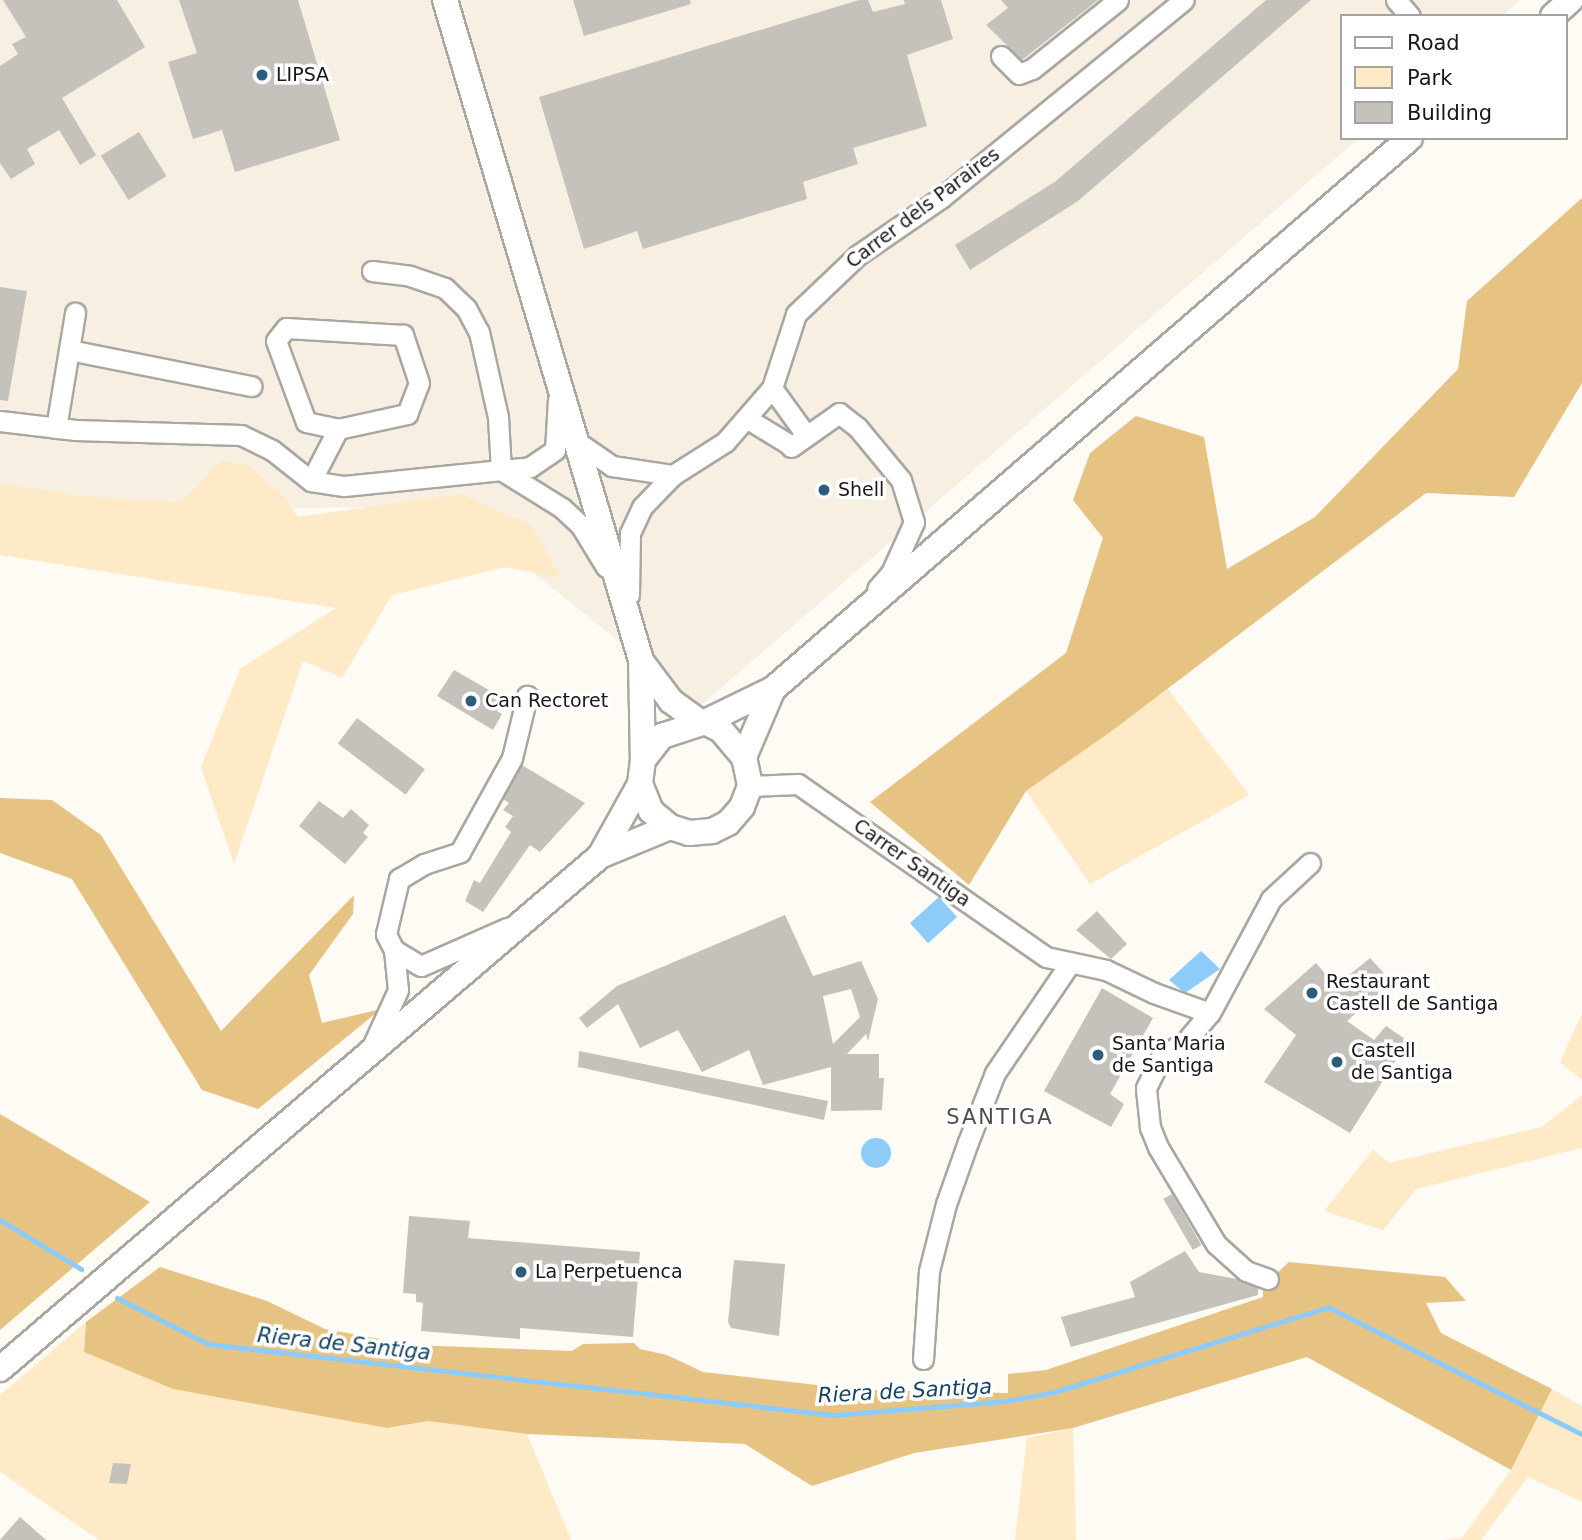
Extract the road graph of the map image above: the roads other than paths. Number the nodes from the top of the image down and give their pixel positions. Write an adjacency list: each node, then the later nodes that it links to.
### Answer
1 (445, 0): 16 (main road)
2 (1118, 0): 9 (street)
3 (1184, 0): 18 (street, Carrer dels Paraires)
4 (1396, 0): 6 (street)
5 (1570, 0): 7 (street); 8 (main road)
6 (1408, 14)
7 (1547, 14)
8 (1555, 14)
9 (1001, 56)
10 (1392, 140): 12 (street)
11 (1408, 140): 12 (main road)
12 (1335, 203): 29 (main road)
13 (372, 271): 25 (street)
14 (75, 313): 15 (street)
15 (69, 350): 17 (street); 21 (street)
16 (556, 375): 23 (main road); 25 (street)
17 (251, 386)
18 (772, 388): 19 (street, Carrer dels Paraires); 24 (street)
19 (746, 418): 24 (street); 26 (street, Carrer dels Paraires)
20 (0, 421): 21 (street)
21 (56, 428): 27 (street)
22 (338, 429): 22 (street); 27 (street)
23 (576, 441): 26 (street); 28 (main road)
24 (796, 443): 29 (street)
25 (501, 470): 27 (street); 28 (street)
26 (673, 475): 30 (street, Carrer dels Paraires)
27 (311, 481)
28 (622, 596): 30 (main road)
29 (846, 625): 32 (main road)
30 (631, 629): 31 (main road)
31 (641, 660): 34 (main road); 36 (main road)
32 (773, 688): 34 (main road); 35 (main road)
33 (527, 696): 43 (street)
34 (702, 721): 35 (main road); 36 (main road)
35 (744, 757): 38 (main road)
36 (643, 760): 37 (main road)
37 (640, 784): 39 (main road); 40 (main road)
38 (750, 786): 39 (main road); 44 (street, Carrer Santiga)
39 (670, 827): 40 (main road)
40 (600, 856): 42 (main road)
41 (1310, 863): 45 (street)
42 (530, 917): 43 (street); 46 (main road)
43 (394, 950): 46 (street)
44 (1070, 963): 45 (street, Carrer Santiga); 48 (street)
45 (1210, 1013): 47 (street)
46 (371, 1049): 49 (main road)
47 (1268, 1279)
48 (923, 1359)
49 (0, 1369)

